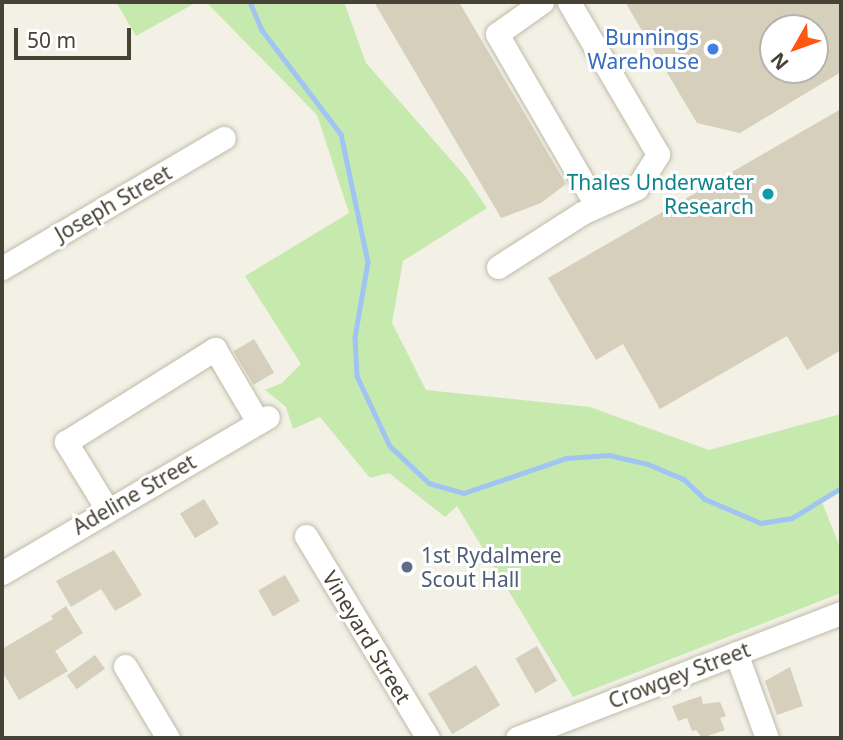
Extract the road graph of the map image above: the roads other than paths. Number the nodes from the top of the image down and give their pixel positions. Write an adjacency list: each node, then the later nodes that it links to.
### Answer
1 (569, 2): 4 (street)
2 (537, 3): 4 (street)
3 (225, 138): 6 (street, Joseph Street)
4 (605, 201): 5 (street)
5 (498, 267)
6 (2, 268)
7 (107, 509): 7 (street, Adeline Street); 9 (street, Adeline Street)
8 (306, 536): 14 (street, Vineyard Street)
9 (2, 573)
10 (841, 613): 11 (street, Crowgey Street)
11 (736, 653): 15 (street, Crowgey Street); 16 (street)
12 (125, 666): 13 (street)
13 (168, 738)
14 (428, 738)
15 (517, 738)
16 (767, 738)

